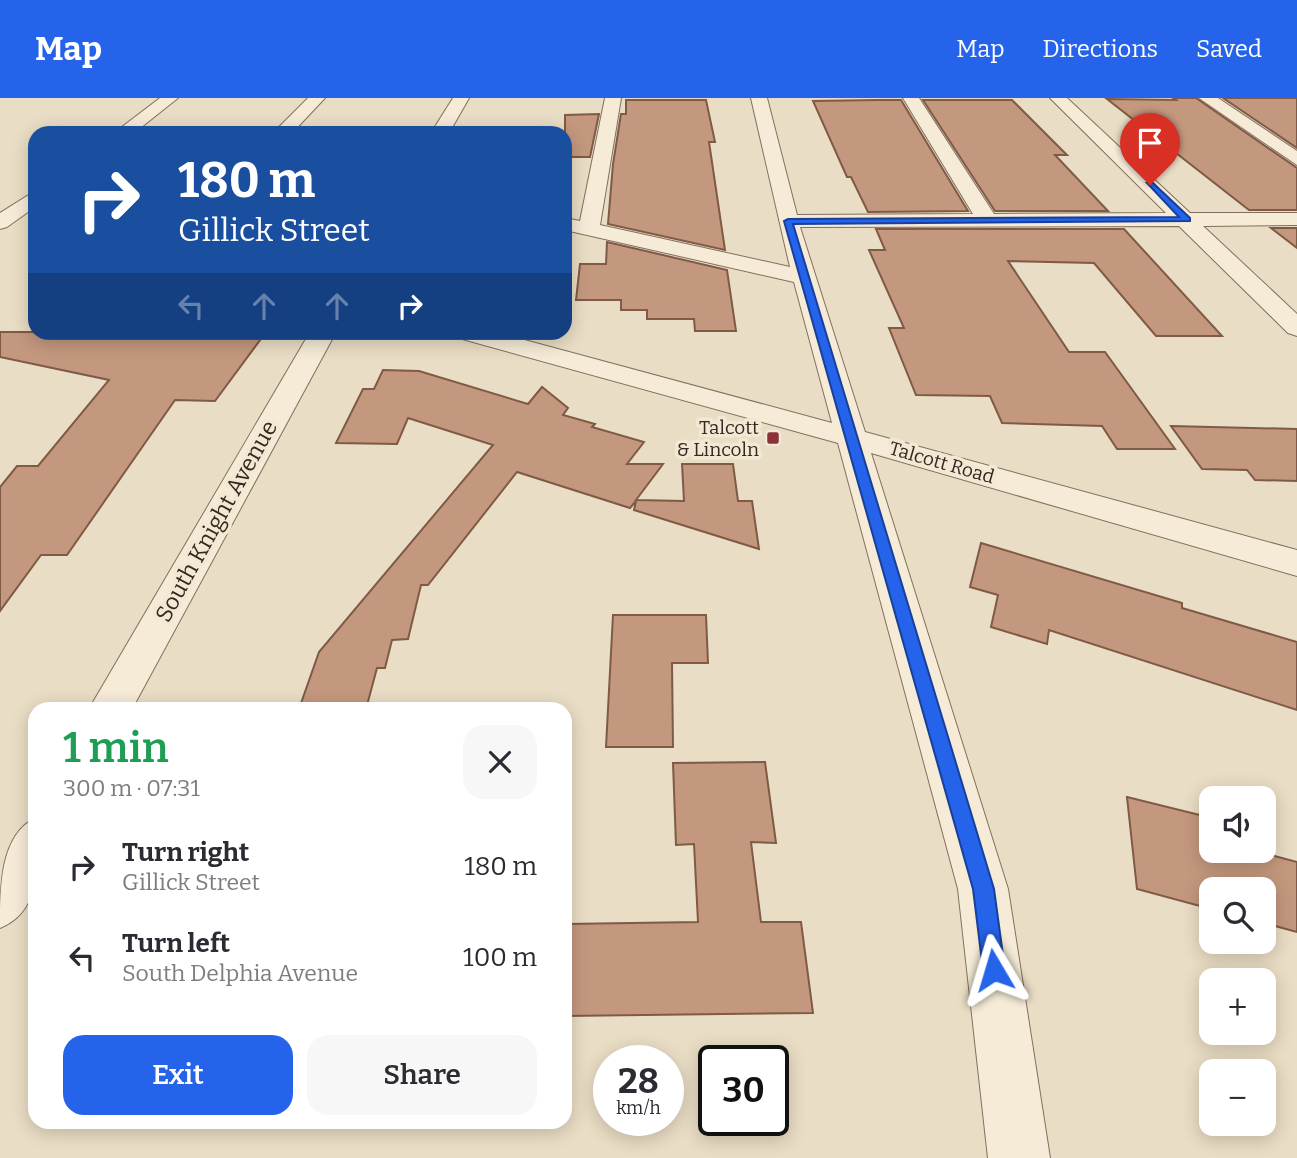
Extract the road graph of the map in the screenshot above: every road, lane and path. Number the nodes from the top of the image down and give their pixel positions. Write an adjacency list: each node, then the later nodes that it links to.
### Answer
1 (170, 98): 9 (street)
2 (317, 98): 10 (street)
3 (461, 98): 11 (street)
4 (613, 98): 22 (street)
5 (759, 98): 19 (street)
6 (911, 98): 17 (street)
7 (1058, 98): 18 (street)
8 (1207, 98): 12 (street)
9 (132, 126)
10 (289, 126)
11 (444, 126)
12 (1297, 159)
13 (0, 199): 14 (street)
14 (28, 204)
15 (28, 206): 20 (street)
16 (1297, 219): 18 (street)
17 (987, 220): 18 (street); 19 (street)
18 (1186, 220): 24 (street)
19 (788, 221): 23 (street)
20 (0, 223)
21 (572, 225): 22 (street)
22 (589, 229): 23 (street)
23 (805, 277): 27 (street)
24 (1297, 328)
25 (318, 340): 29 (street, South Knight Avenue)
26 (493, 340): 27 (street, Talcott Road)
27 (850, 437): 28 (street, Talcott Road); 32 (street)
28 (1297, 563)
29 (114, 702)
30 (28, 853): 31 (street)
31 (0, 903)
32 (1019, 1158)

